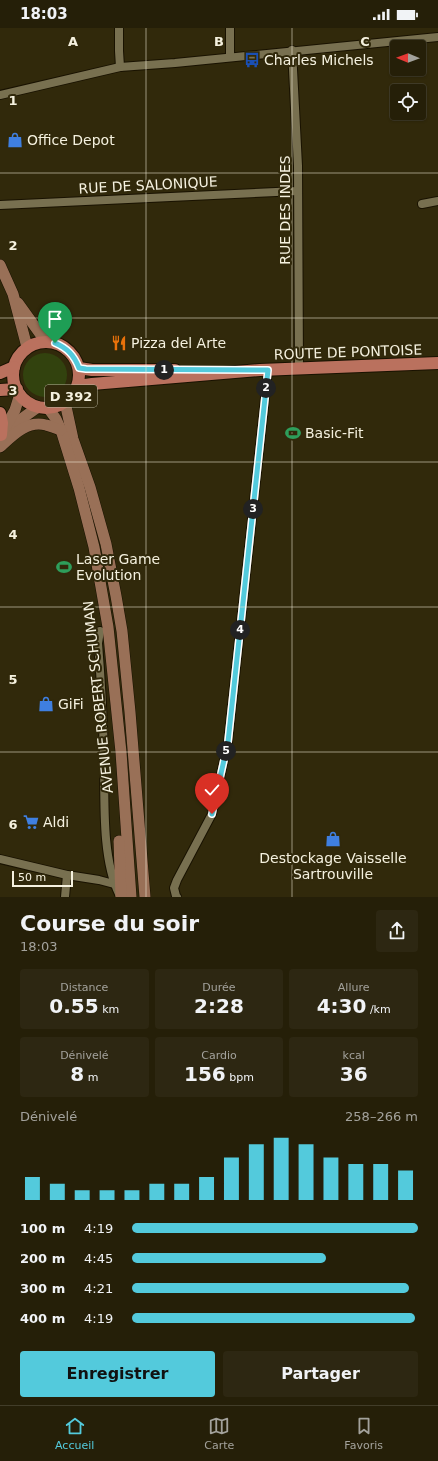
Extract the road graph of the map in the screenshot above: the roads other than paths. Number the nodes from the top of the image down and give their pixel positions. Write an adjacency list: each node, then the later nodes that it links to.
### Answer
1 (119, 28): 6 (street)
2 (230, 28): 5 (street)
3 (438, 36): 4 (street)
4 (292, 50): 5 (street); 8 (street, RUE DES INDES)
5 (230, 57): 6 (street)
6 (120, 67): 7 (street)
7 (0, 95)
8 (298, 191): 11 (street, RUE DE SALONIQUE); 20 (street, RUE DES INDES)
9 (438, 201): 10 (street)
10 (422, 204)
11 (0, 205)
12 (0, 265): 13 (main road)
13 (12, 294): 14 (main road); 15 (main road)
14 (46, 342): 15 (main road); 18 (main road, D 392)
15 (27, 347): 17 (main road)
16 (438, 363): 20 (main road, ROUTE DE PONTOISE / D 392)
17 (14, 367): 21 (main road); 24 (main road)
18 (79, 368): 19 (main road, ROUTE DE PONTOISE / D 392); 22 (main road, D 392)
19 (264, 370): 20 (main road, ROUTE DE PONTOISE / D 392); 22 (main road, ROUTE DE PONTOISE / D 392); 40 (street)
20 (299, 370)
21 (0, 373)
22 (78, 386): 25 (main road, D 392)
23 (0, 390): 24 (main road)
24 (18, 392): 26 (main road, D 392); 29 (main road)
25 (65, 402): 26 (main road, D 392); 31 (main road)
26 (43, 407): 28 (main road, AVENUE ROBERT SCHUMAN); 29 (main road)
27 (0, 413): 29 (main road)
28 (61, 430): 29 (main road); 30 (main road, AVENUE ROBERT SCHUMAN)
29 (2, 437)
30 (104, 629): 31 (main road); 32 (main road, AVENUE ROBERT SCHUMAN); 35 (street)
31 (124, 652): 36 (main road, AVENUE ROBERT SCHUMAN)
32 (121, 752): 38 (main road); 39 (main road, AVENUE ROBERT SCHUMAN)
33 (0, 859): 34 (street)
34 (67, 875): 35 (street); 37 (street)
35 (114, 884): 38 (street)
36 (146, 896)
37 (65, 897)
38 (121, 897)
39 (131, 897)
40 (176, 897)

